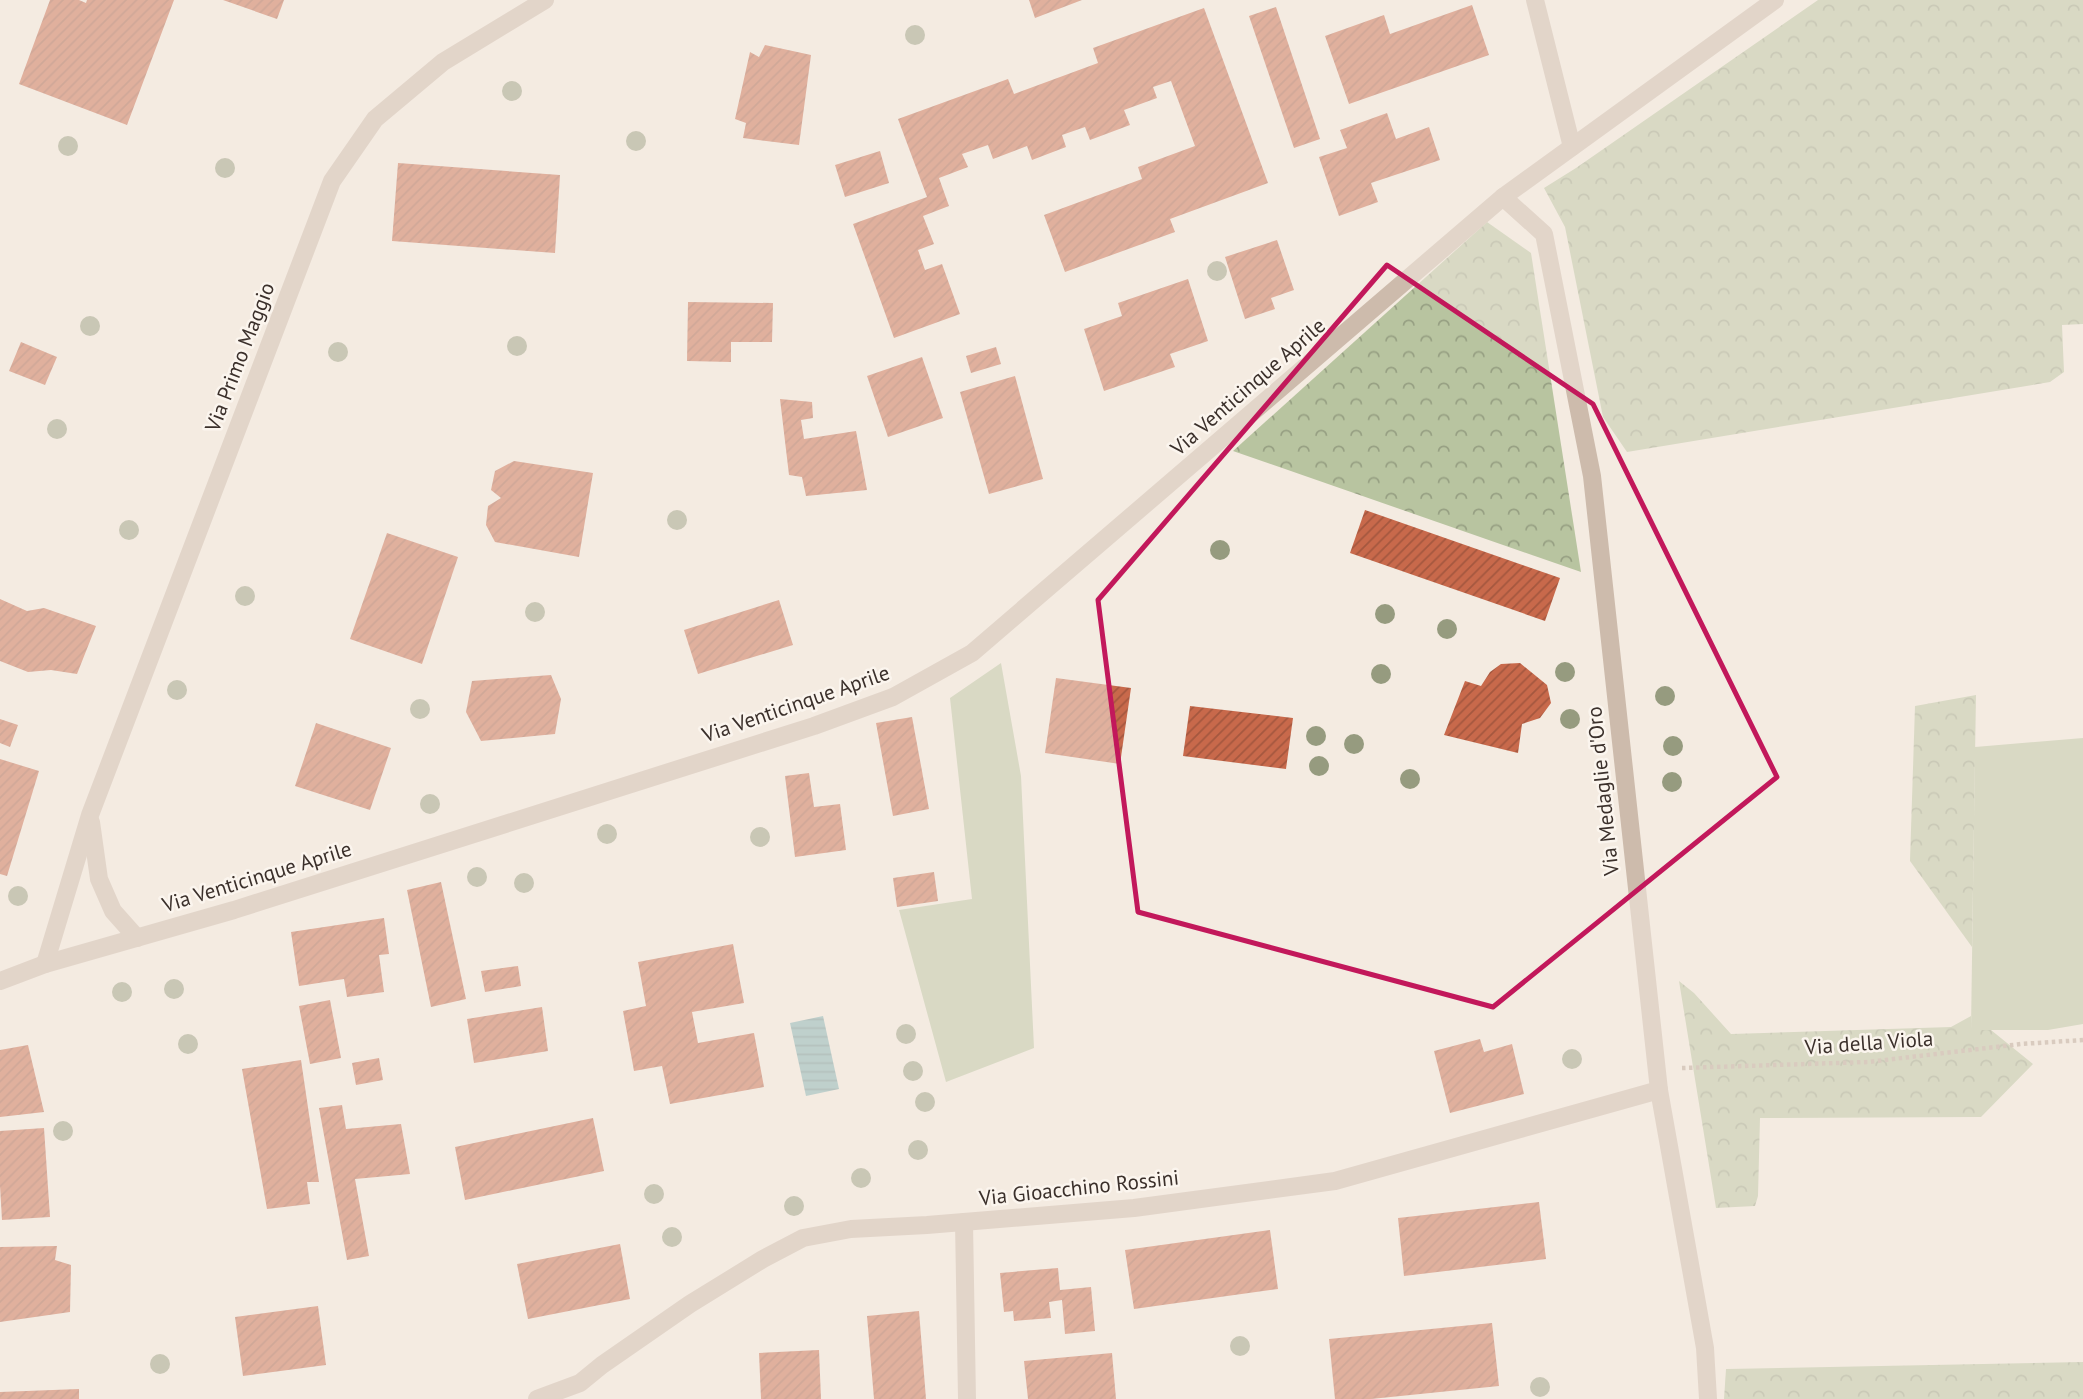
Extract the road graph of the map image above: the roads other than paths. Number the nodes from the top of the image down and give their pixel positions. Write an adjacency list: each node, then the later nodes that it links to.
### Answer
1 (545, 0): 6 (street, Via Primo Maggio)
2 (1535, 0): 4 (street)
3 (1774, 0): 4 (street, Via Venticinque Aprile)
4 (1572, 147): 5 (street, Via Venticinque Aprile)
5 (1503, 197): 7 (street, Via Venticinque Aprile); 10 (street, Via Medaglie d'Oro)
6 (90, 815): 7 (street, Via Primo Maggio); 8 (street, Via Primo Maggio)
7 (136, 938): 8 (street, Via Venticinque Aprile)
8 (45, 964): 9 (street, Via Venticinque Aprile)
9 (0, 981)
10 (1659, 1090): 11 (street, Via Gioacchino Rossini); 14 (street, Via Medaglie d'Oro)
11 (964, 1222): 12 (street, Via Gioacchino Rossini); 13 (street)
12 (537, 1399)
13 (967, 1399)
14 (1708, 1399)

